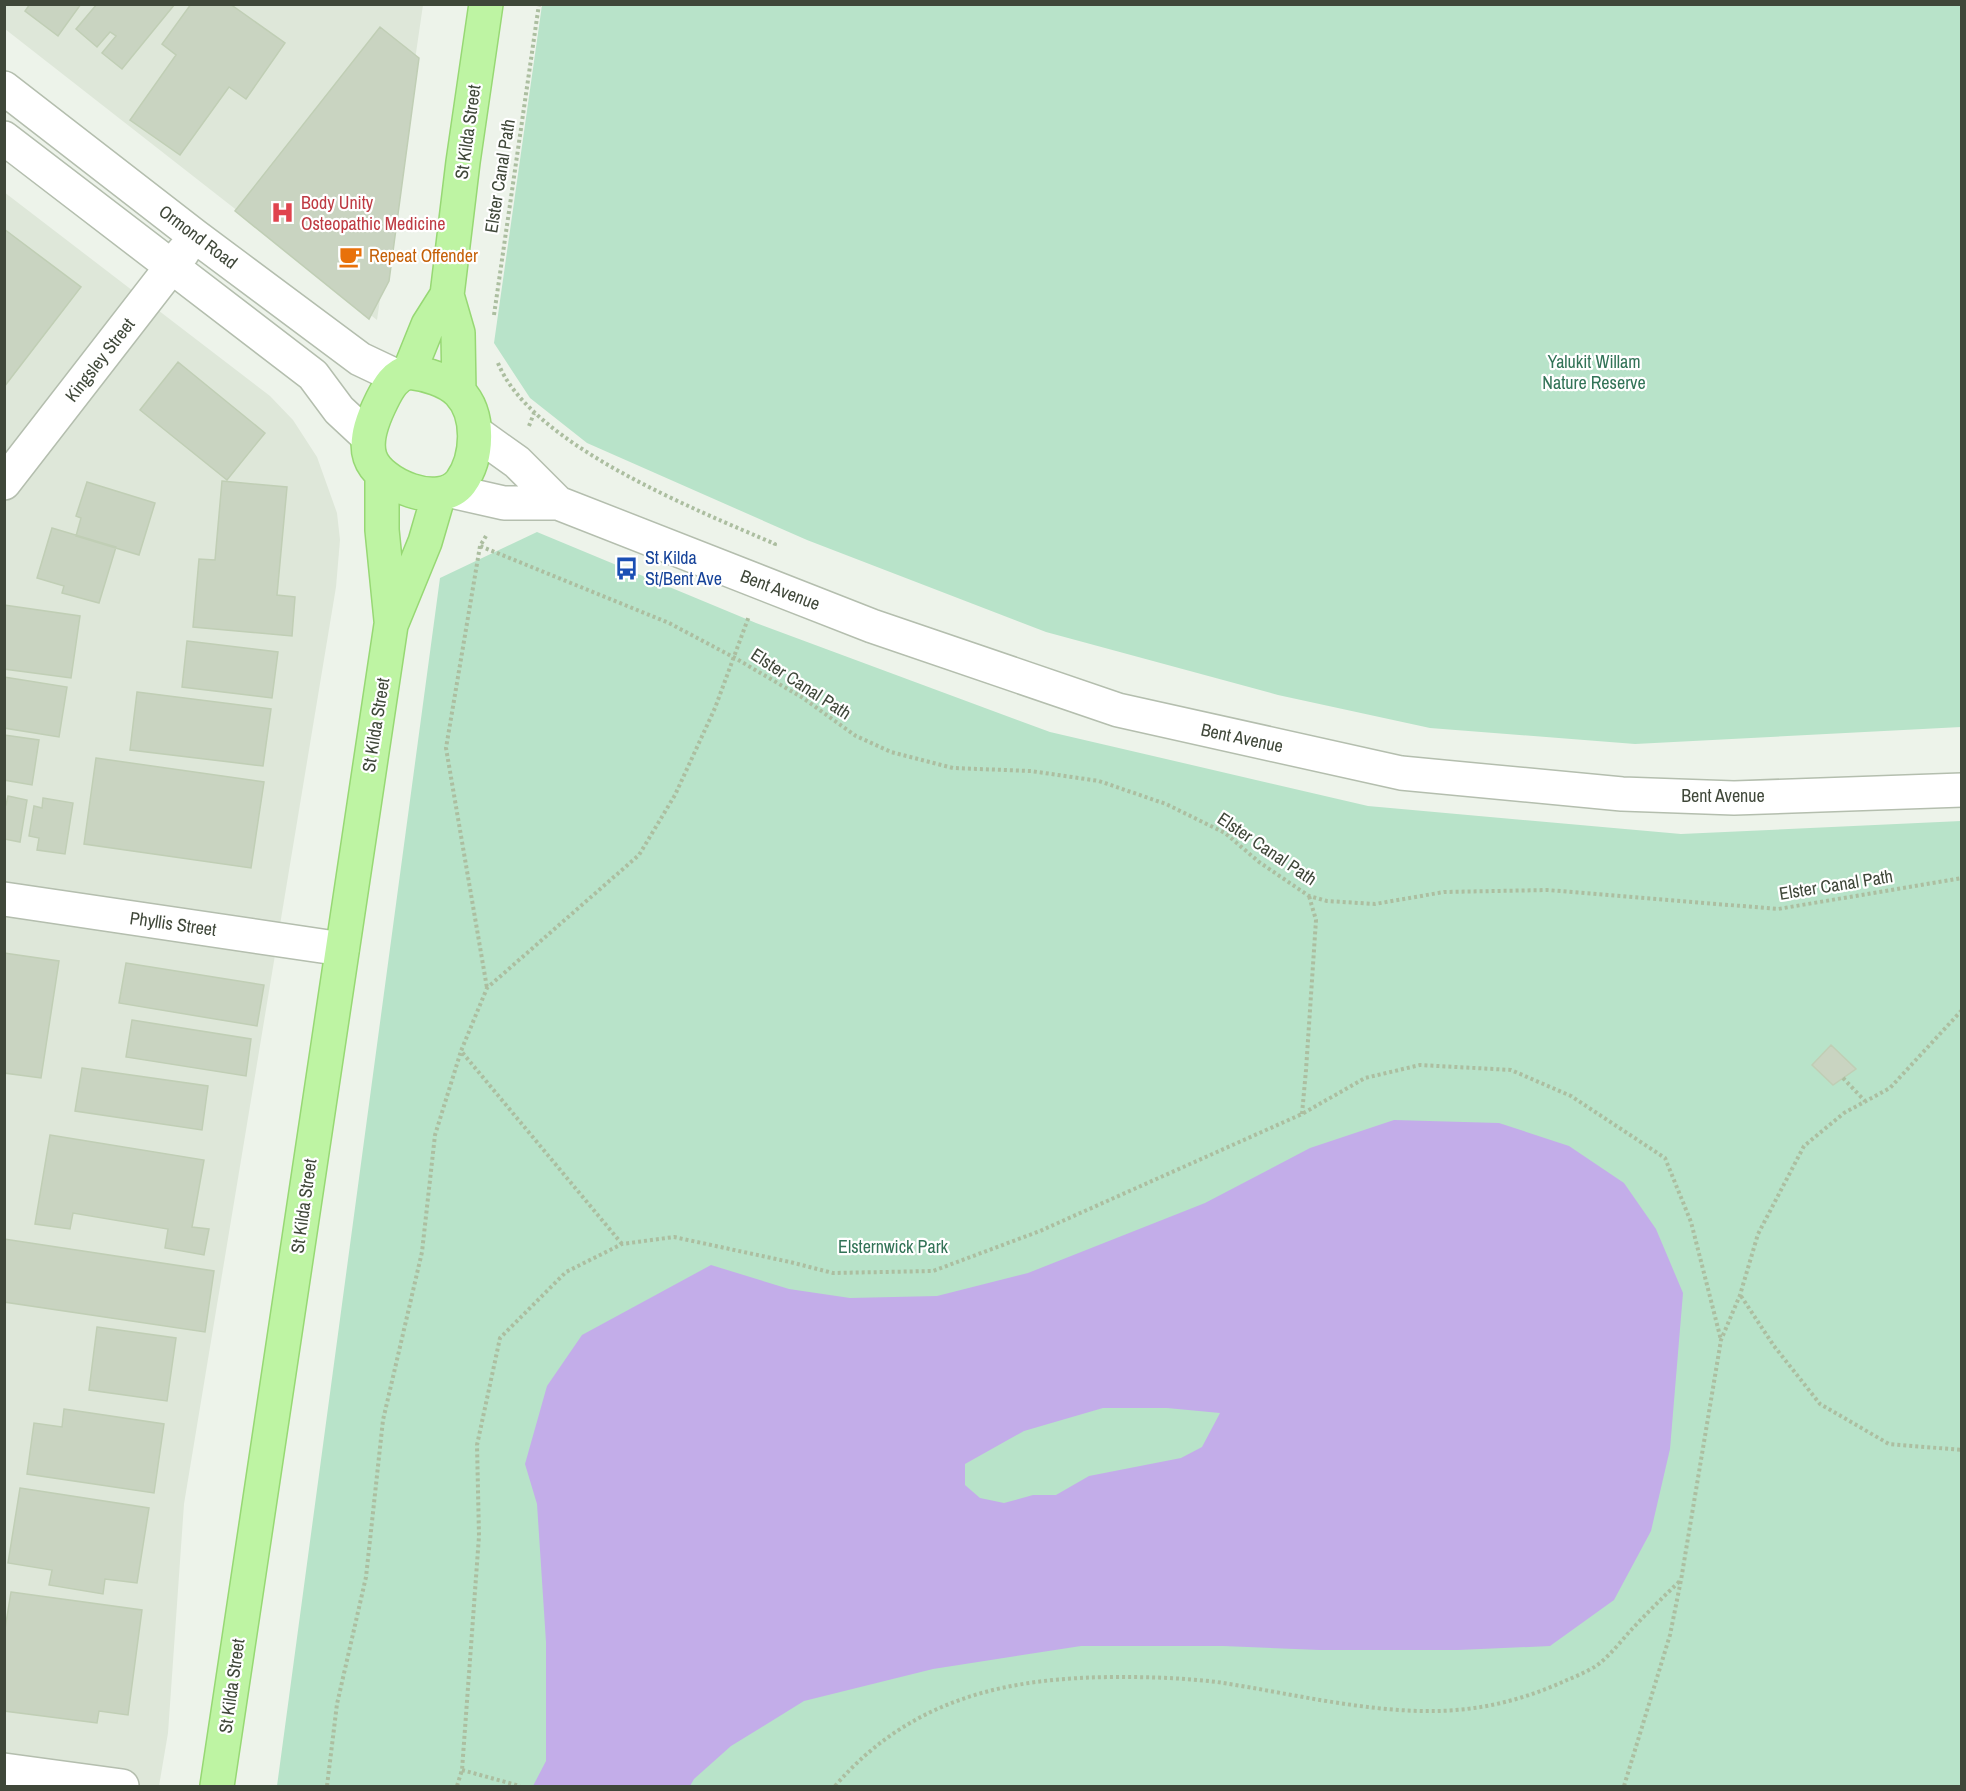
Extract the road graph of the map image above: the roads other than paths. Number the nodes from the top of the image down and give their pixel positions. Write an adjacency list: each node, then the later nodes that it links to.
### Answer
1 (486, 4): 6 (main road, St Kilda Street)
2 (4, 88): 4 (street, Ormond Road)
3 (4, 138): 5 (street)
4 (195, 236): 5 (street, Kingsley Street); 7 (street, Ormond Road)
5 (171, 268): 10 (street); 12 (street, Kingsley Street)
6 (447, 295): 7 (main road, St Kilda Street); 8 (main road, St Kilda Street)
7 (403, 374): 8 (main road); 10 (main road)
8 (459, 392): 9 (main road)
9 (475, 432): 13 (main road); 14 (street, Bent Avenue)
10 (368, 437): 11 (main road)
11 (382, 475): 13 (main road); 15 (main road, St Kilda Street)
12 (4, 483)
13 (445, 493): 14 (street, Bent Avenue); 15 (main road, St Kilda Street)
14 (558, 502): 16 (street, Bent Avenue)
15 (391, 625): 18 (main road, St Kilda Street)
16 (1962, 790)
17 (4, 899): 18 (street, Phyllis Street)
18 (342, 948): 21 (main road, St Kilda Street)
19 (4, 1770): 20 (street)
20 (122, 1786)
21 (217, 1786)

